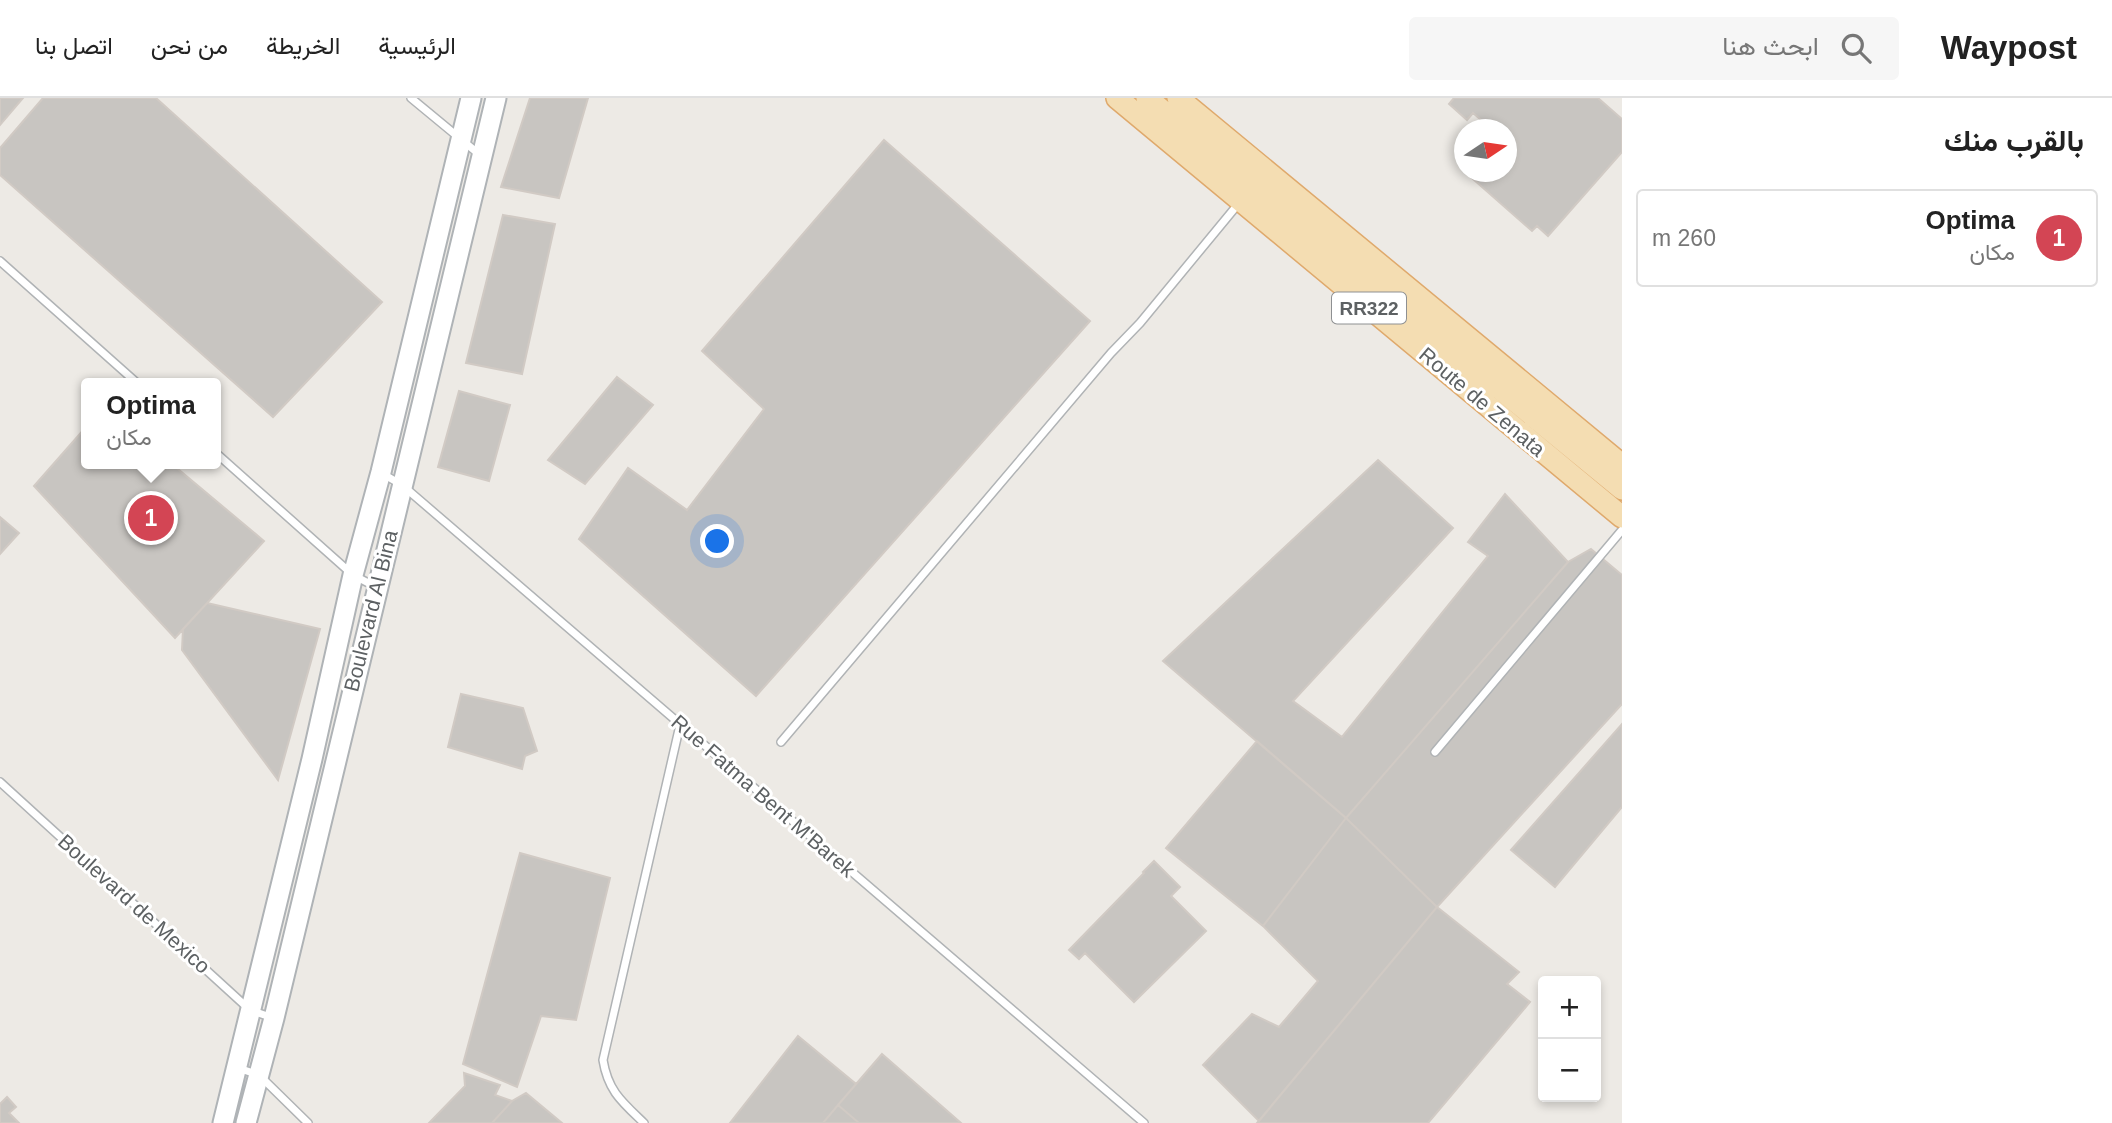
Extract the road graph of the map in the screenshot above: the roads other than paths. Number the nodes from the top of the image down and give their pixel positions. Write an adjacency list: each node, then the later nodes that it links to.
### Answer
1 (411, 98): 8 (lane)
2 (471, 98): 8 (main road, Boulevard Al Bina)
3 (496, 98): 9 (main road, Boulevard Al Bina)
4 (1117, 98): 10 (main road, Route de Zenata / RR322)
5 (1127, 98): 18 (main road, Route de Zenata / RR322)
6 (1147, 98): 17 (main road, Route de Zenata / RR322)
7 (1178, 98): 14 (main road, Route de Zenata / RR322)
8 (460, 138): 9 (lane); 15 (main road, Boulevard Al Bina)
9 (481, 155): 16 (main road, Boulevard Al Bina)
10 (1240, 202): 19 (main road, Route de Zenata / RR322); 24 (lane)
11 (0, 261): 12 (lane)
12 (131, 378)
13 (221, 457): 21 (lane)
14 (1622, 465)
15 (381, 472): 16 (lane, Rue Fatma Bent M'Barek); 21 (main road, Boulevard Al Bina)
16 (401, 485): 22 (main road, Boulevard Al Bina); 23 (lane, Rue Fatma Bent M'Barek)
17 (1622, 489)
18 (1622, 505)
19 (1622, 517)
20 (1622, 530): 25 (lane)
21 (353, 576): 22 (lane); 27 (main road, Boulevard Al Bina)
22 (377, 587): 28 (main road, Boulevard Al Bina)
23 (680, 725): 34 (lane); 35 (lane, Rue Fatma Bent M'Barek)
24 (782, 742)
25 (1435, 752)
26 (0, 782): 27 (lane, Boulevard de Mexico)
27 (250, 1010): 28 (lane, Boulevard de Mexico); 29 (main road, Boulevard Al Bina)
28 (274, 1018): 30 (main road, Boulevard Al Bina)
29 (237, 1068): 30 (lane); 31 (main road, Boulevard Al Bina)
30 (259, 1075): 32 (main road, Boulevard Al Bina); 33 (lane)
31 (223, 1123)
32 (246, 1123)
33 (308, 1123)
34 (644, 1123)
35 (1143, 1123)

